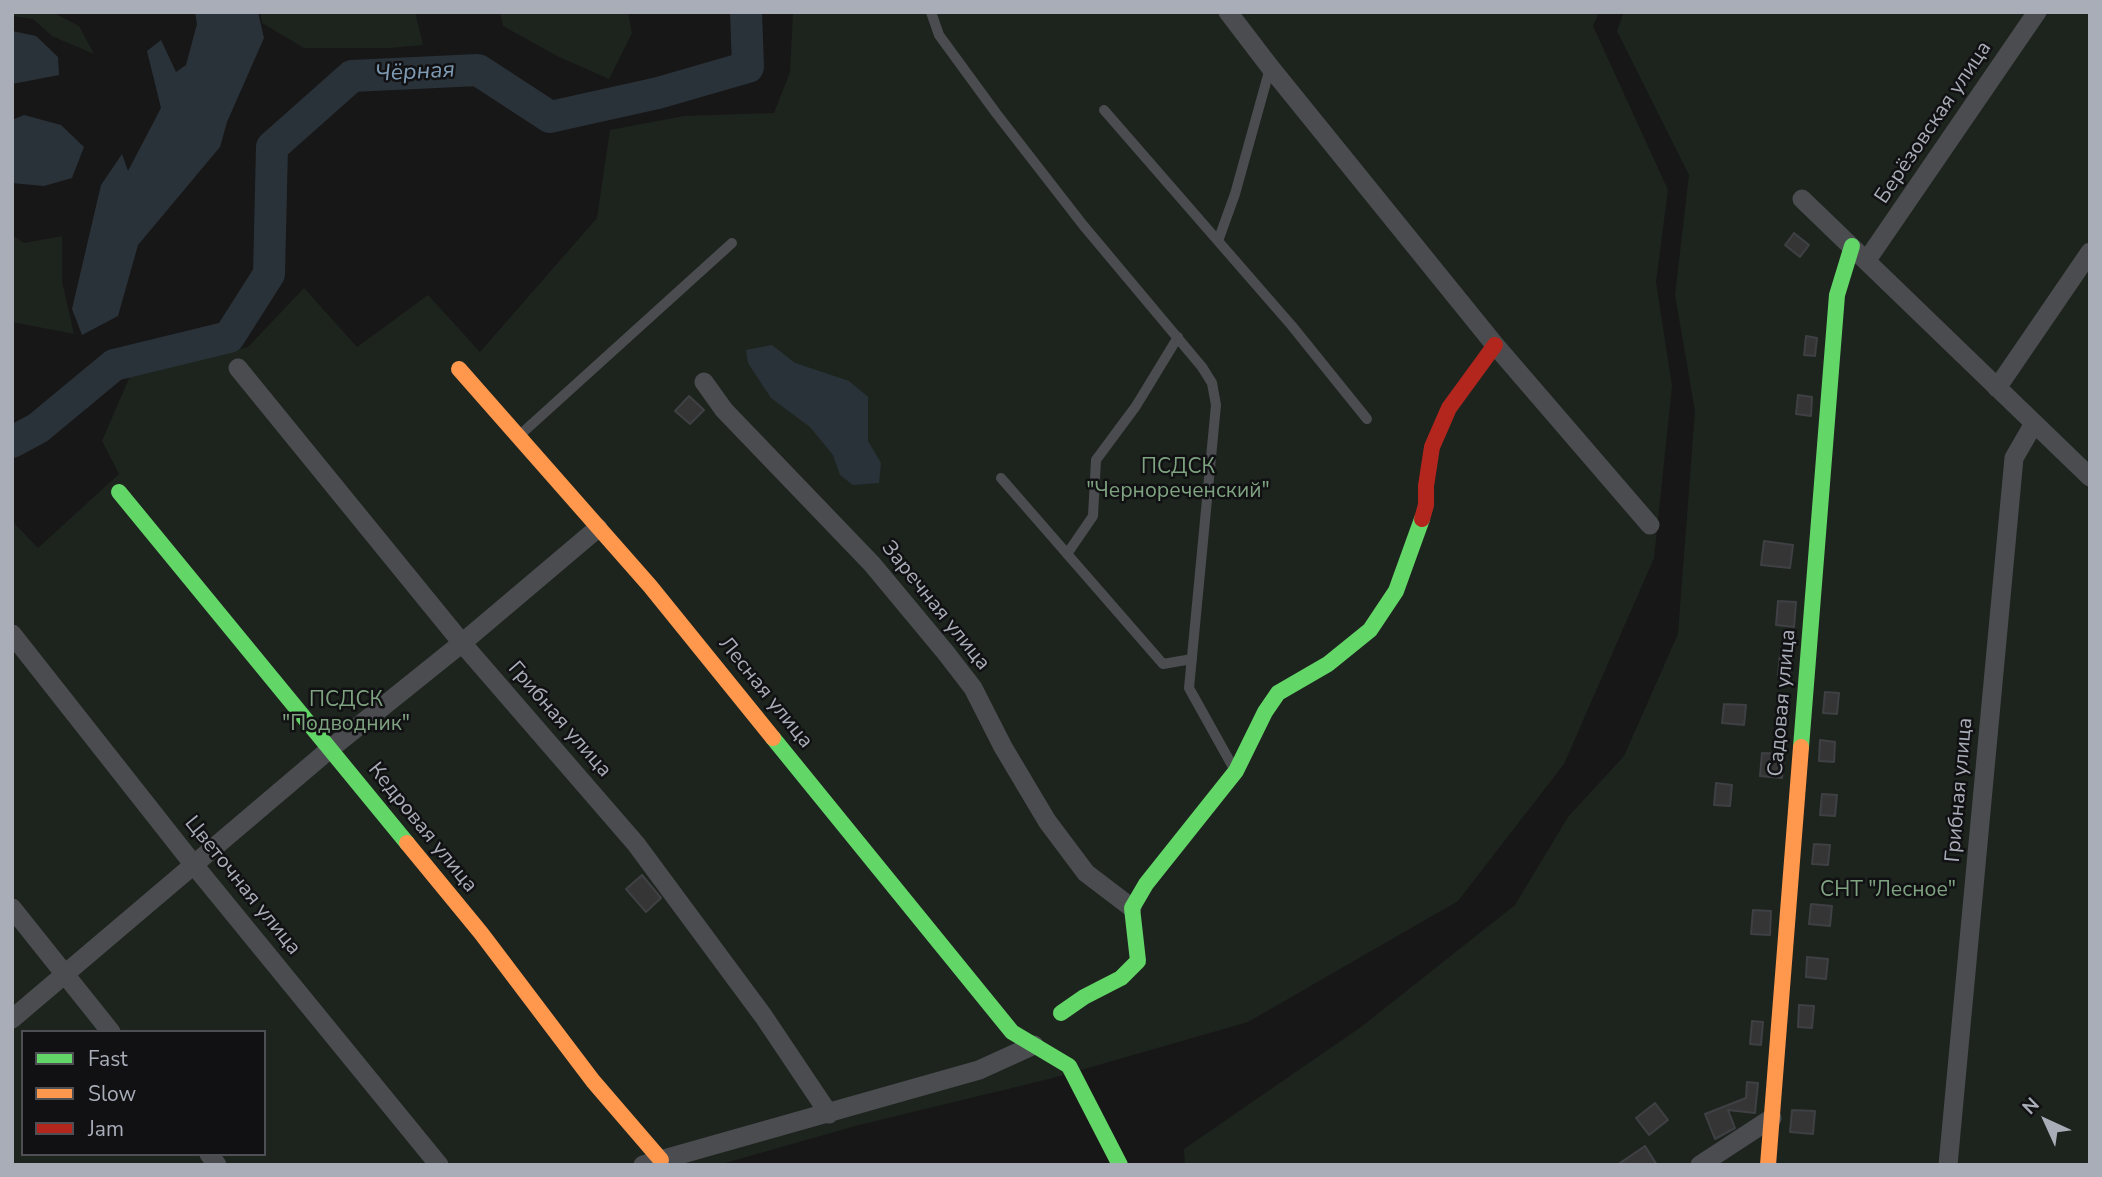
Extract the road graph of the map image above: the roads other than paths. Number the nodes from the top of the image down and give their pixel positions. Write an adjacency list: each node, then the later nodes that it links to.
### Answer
1 (931, 12): 12 (lane)
2 (1228, 12): 4 (street)
3 (2038, 12): 11 (street, Берёзовская улица)
4 (1270, 67): 7 (lane); 13 (street)
5 (1104, 110): 7 (lane)
6 (1802, 199): 9 (street)
7 (1218, 240): 18 (lane)
8 (732, 243): 20 (lane)
9 (1852, 246): 11 (street); 41 (street, Садовая улица)
10 (2090, 252): 17 (street)
11 (1867, 260): 17 (street)
12 (1178, 337): 26 (lane); 29 (lane)
13 (1495, 345): 24 (street); 31 (street)
14 (238, 368): 28 (street, Грибная улица)
15 (459, 369): 20 (street, Лесная улица)
16 (704, 382): 34 (street, Заречная улица)
17 (1997, 388): 19 (street)
18 (1367, 418)
19 (2034, 425): 21 (street); 47 (street, Грибная улица)
20 (518, 437): 25 (street, Лесная улица)
21 (2090, 477)
22 (1001, 478): 26 (lane)
23 (119, 492): 30 (street, Кедровая улица)
24 (1650, 525)
25 (598, 528): 28 (street); 39 (street, Лесная улица)
26 (1067, 554): 29 (lane)
27 (12, 634): 32 (street, Цветочная улица)
28 (461, 643): 30 (street); 40 (street, Грибная улица)
29 (1192, 659): 31 (lane)
30 (330, 749): 32 (street); 42 (street, Кедровая улица)
31 (1236, 771): 34 (street)
32 (194, 864): 35 (street); 43 (street, Цветочная улица)
33 (12, 908): 35 (street)
34 (1132, 908): 36 (street)
35 (65, 974): 37 (street); 38 (street)
36 (1061, 1013)
37 (12, 1019)
38 (109, 1030)
39 (1034, 1045): 40 (street); 44 (street, Лесная улица)
40 (829, 1114): 42 (street)
41 (1772, 1118): 45 (street); 46 (street, Садовая улица)
42 (652, 1163)
43 (439, 1165)
44 (1120, 1165)
45 (1700, 1165)
46 (1768, 1165)
47 (1948, 1165)

